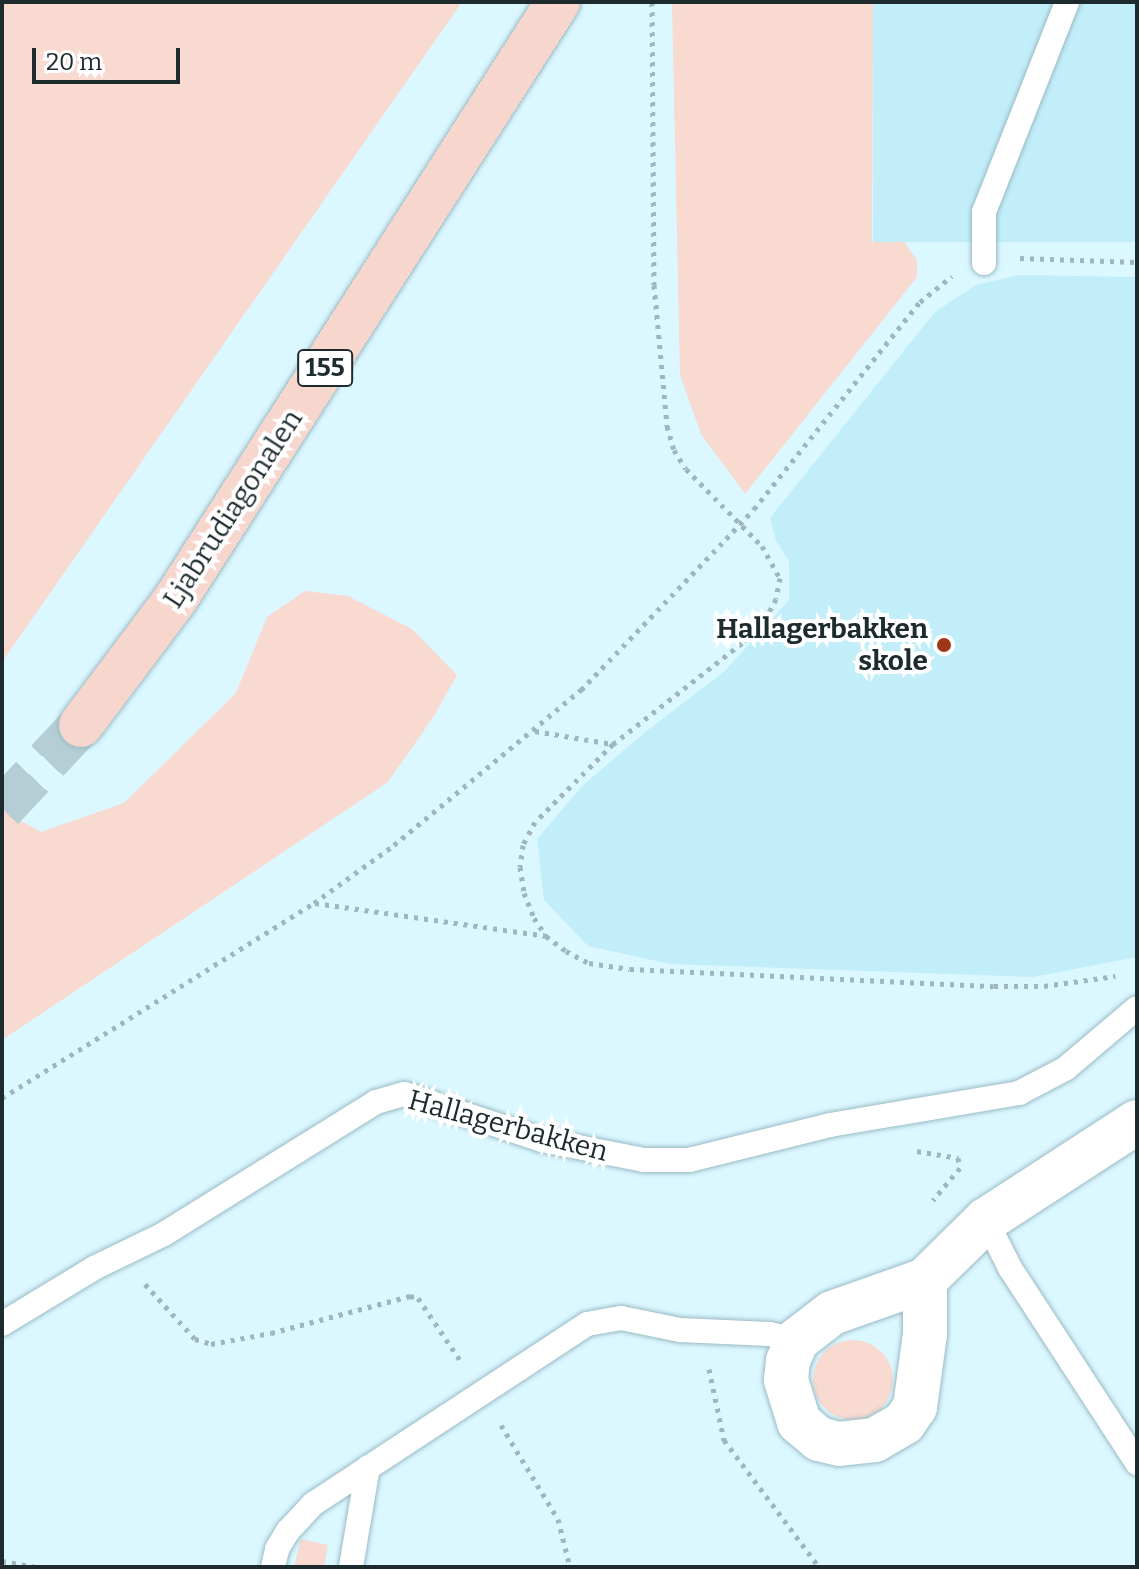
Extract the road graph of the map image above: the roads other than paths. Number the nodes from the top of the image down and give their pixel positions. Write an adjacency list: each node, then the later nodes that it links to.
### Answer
1 (558, 2): 4 (main road, Ljabrudiagonalen / 155)
2 (1067, 2): 3 (lane)
3 (984, 263)
4 (81, 725)
5 (1137, 1008): 9 (lane, Hallagerbakken)
6 (1137, 1122): 7 (street)
7 (986, 1220): 8 (street); 11 (lane)
8 (933, 1271): 10 (street); 10 (street)
9 (2, 1324)
10 (797, 1340): 12 (lane)
11 (1137, 1463)
12 (368, 1467): 13 (lane); 14 (lane)
13 (273, 1567)
14 (351, 1567)

